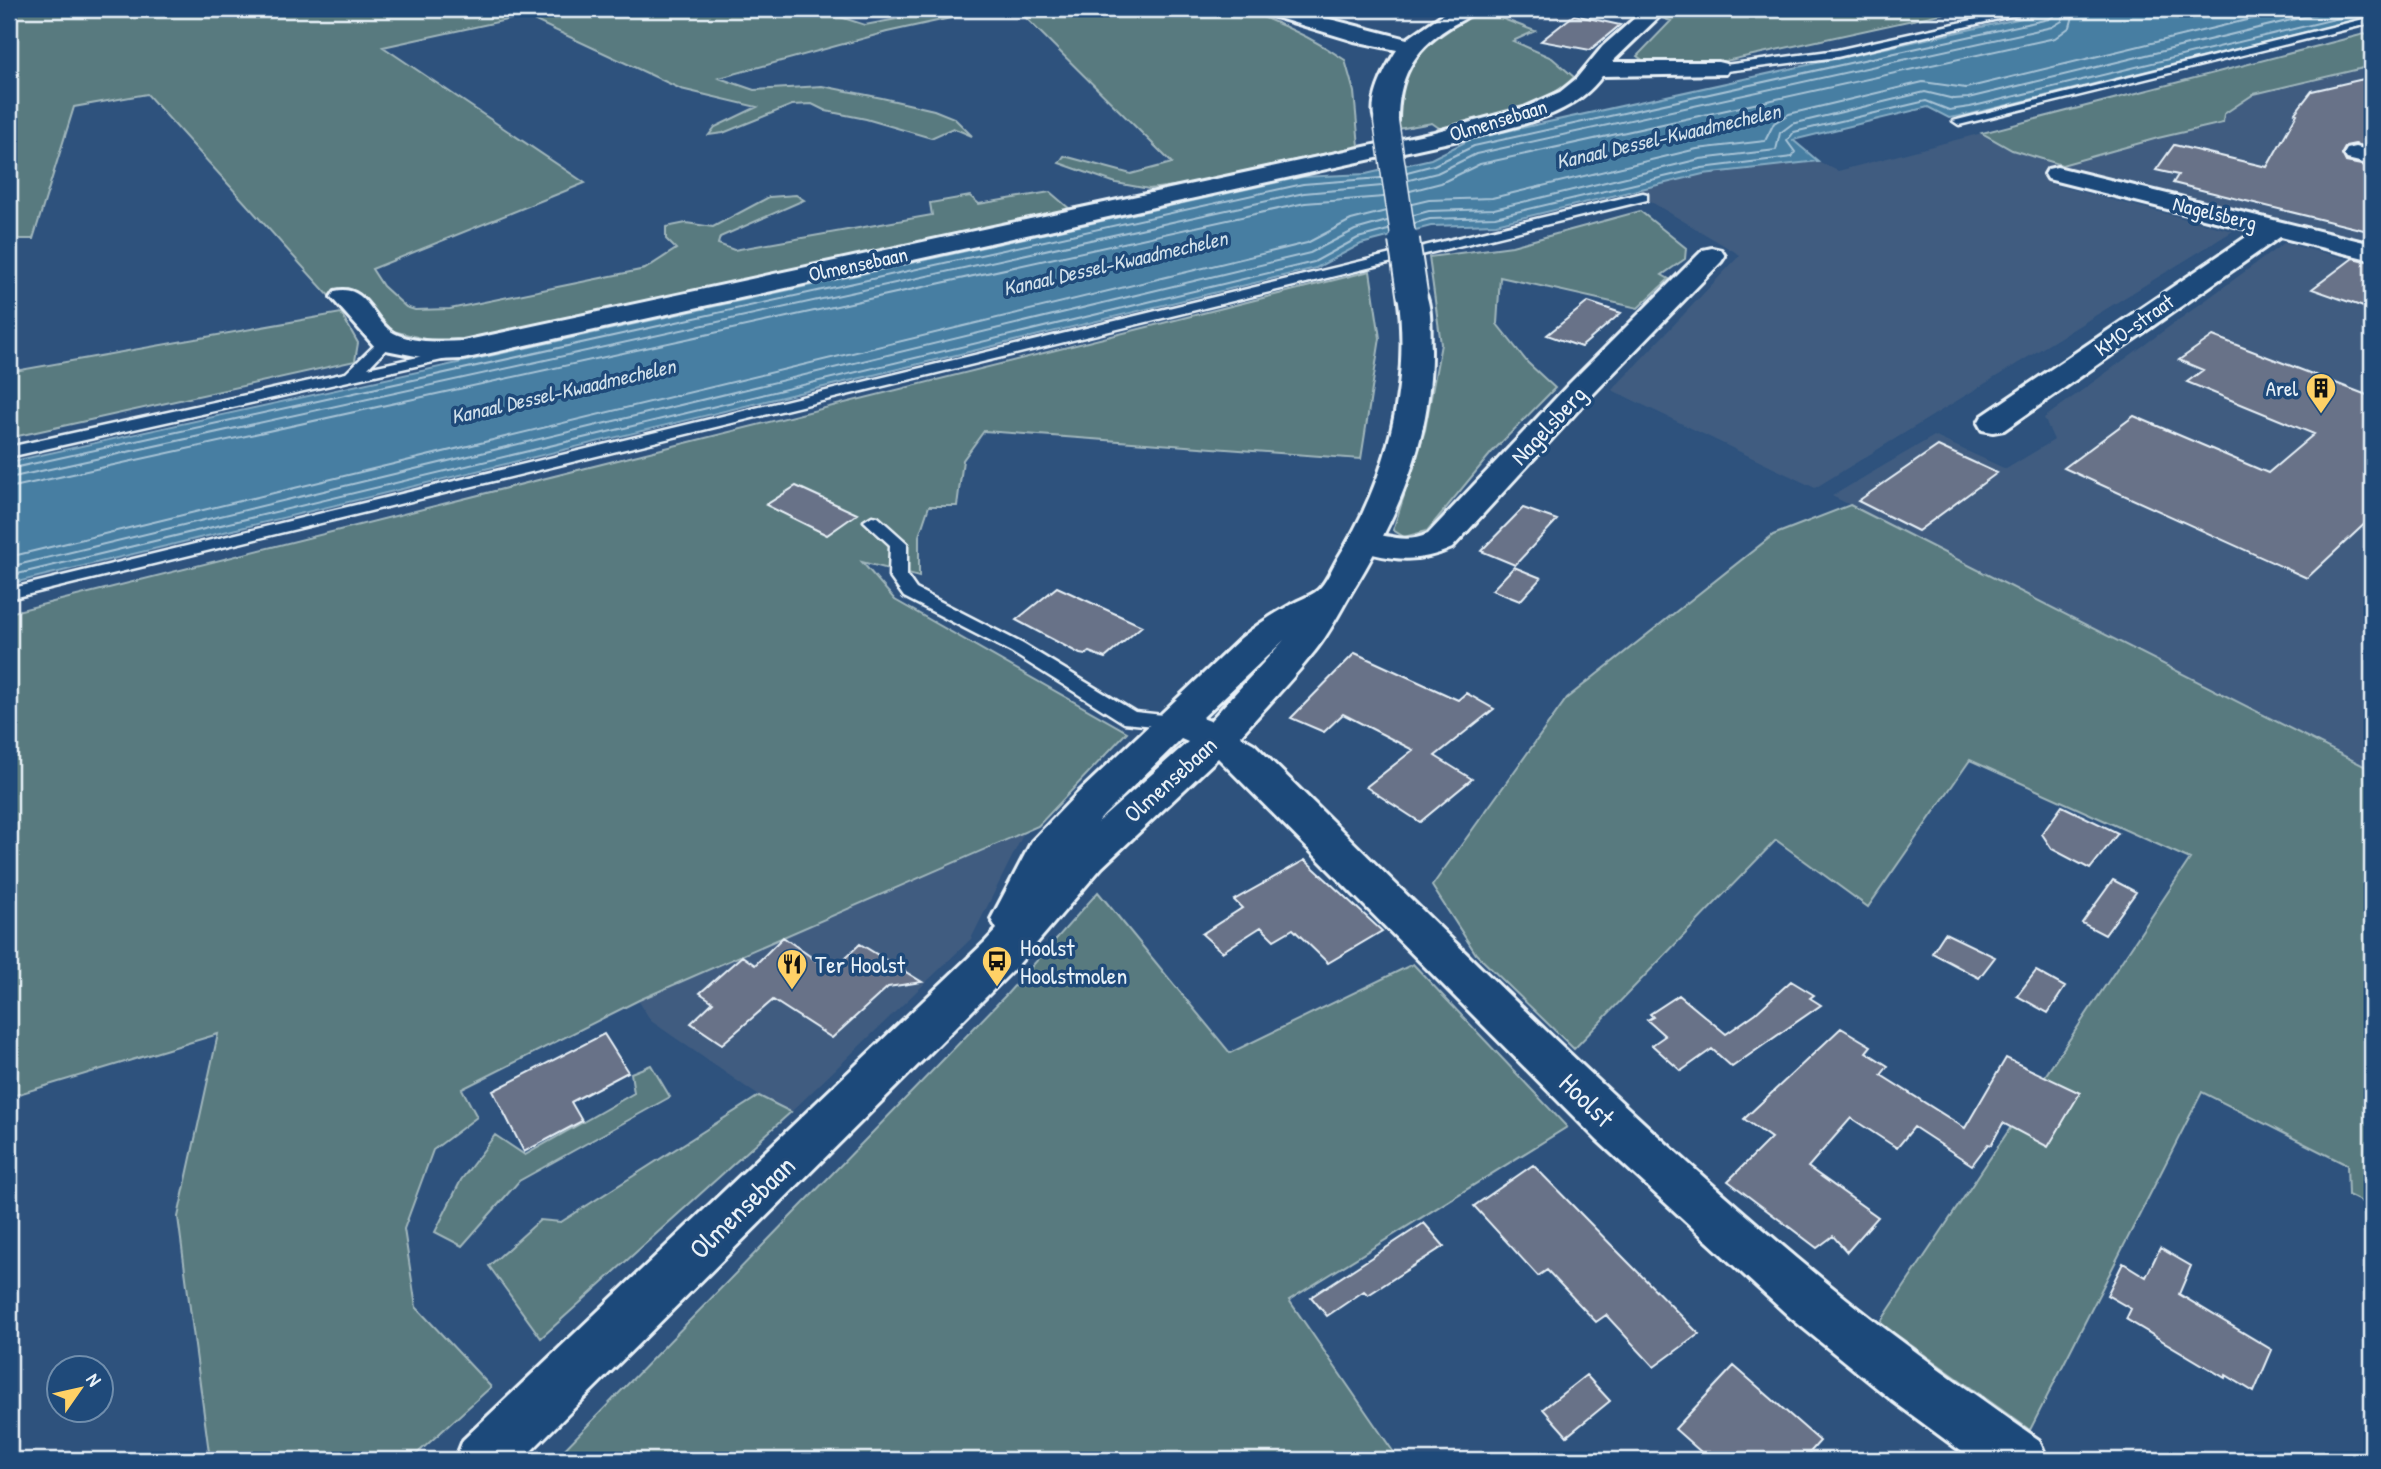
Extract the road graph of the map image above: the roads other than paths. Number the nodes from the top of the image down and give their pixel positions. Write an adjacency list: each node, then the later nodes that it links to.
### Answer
1 (1465, 9): 6 (street, Olmensebaan)
2 (1657, 9): 8 (street, Olmensebaan)
3 (2035, 9): 9 (lane)
4 (1275, 11): 6 (street); 7 (street)
5 (2372, 20): 10 (lane)
6 (1410, 46): 7 (street, Olmensebaan)
7 (1382, 64): 23 (street, Olmensebaan, bridge)
8 (1595, 69): 9 (street); 18 (street, Olmensebaan)
9 (1718, 69)
10 (1959, 121)
11 (2057, 174): 13 (street, Nagelsberg)
12 (1643, 197): 24 (lane)
13 (2276, 228): 14 (street, Nagelsberg); 20 (street, KMO-straat)
14 (2372, 252)
15 (1712, 256): 23 (street, Nagelsberg)
16 (345, 297): 17 (street)
17 (386, 342): 18 (street, Olmensebaan); 19 (lane)
18 (463, 350): 19 (lane)
19 (349, 377): 21 (lane)
20 (1993, 423)
21 (9, 452)
22 (872, 521): 25 (lane, Olmensebaan)
23 (1365, 542): 25 (street, Olmensebaan)
24 (9, 594)
25 (1195, 730): 26 (street, Olmensebaan); 27 (street, Hoolst)
26 (483, 1460)
27 (2019, 1460)

